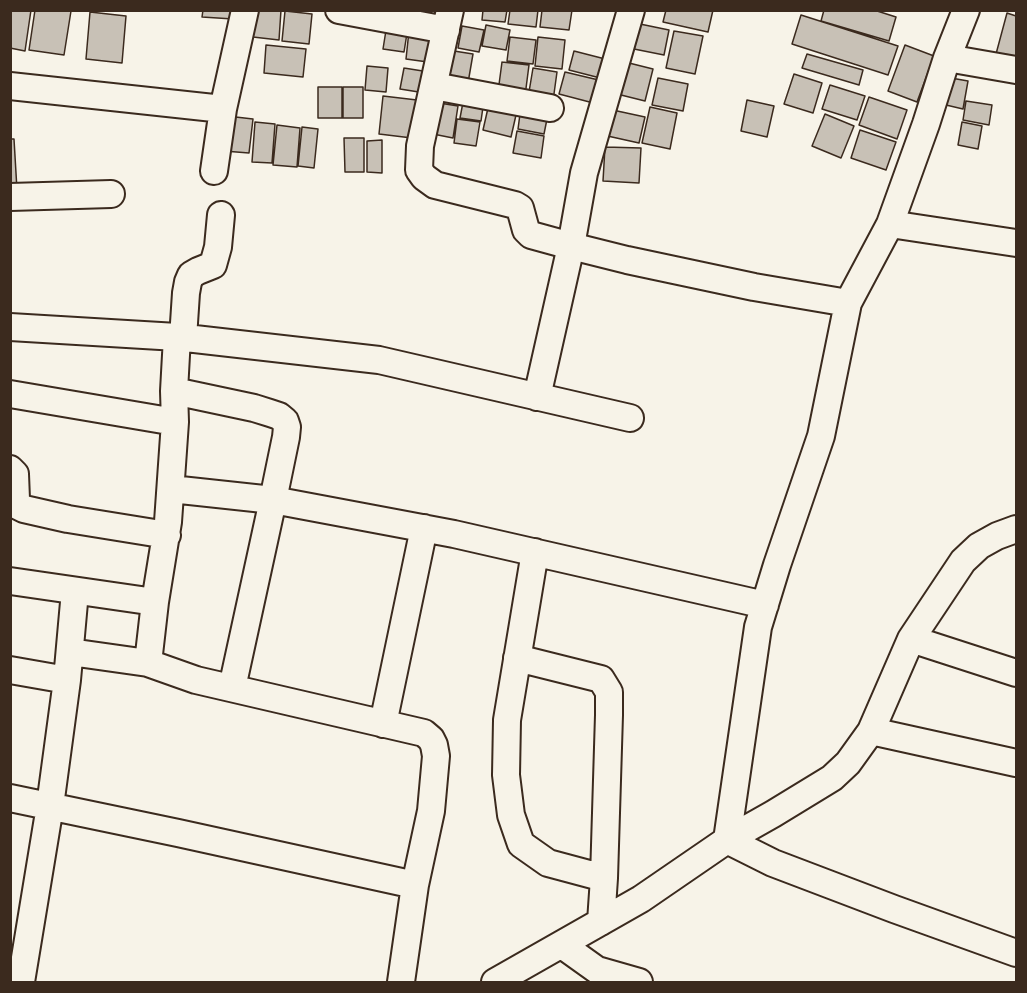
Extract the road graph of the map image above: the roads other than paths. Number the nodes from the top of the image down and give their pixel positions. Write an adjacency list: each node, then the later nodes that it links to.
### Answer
1 (245, 10): 11 (street)
2 (339, 10): 5 (street)
3 (631, 10): 18 (street)
4 (966, 10): 6 (street)
5 (448, 20): 9 (street)
6 (947, 58): 7 (street); 16 (street)
7 (1017, 70)
8 (10, 86): 11 (street)
9 (434, 86): 10 (street); 18 (street)
10 (550, 108)
11 (223, 109): 12 (street)
12 (214, 171)
13 (111, 194): 14 (street)
14 (10, 197)
15 (221, 215): 21 (street)
16 (890, 224): 17 (street); 19 (street)
17 (1017, 243)
18 (571, 246): 19 (street); 24 (street)
19 (848, 303): 37 (street)
20 (10, 327): 21 (street)
21 (180, 338): 22 (street); 24 (street)
22 (174, 391): 26 (street); 29 (street)
23 (10, 394): 26 (street)
24 (537, 397): 25 (street)
25 (630, 418)
26 (175, 422): 28 (street)
27 (10, 469): 32 (street)
28 (171, 489): 29 (street); 32 (street)
29 (273, 500): 30 (street); 45 (street)
30 (424, 528): 33 (street); 46 (street)
31 (1017, 529): 38 (street)
32 (167, 535): 36 (street)
33 (535, 552): 37 (street); 40 (street)
34 (10, 581): 35 (street)
35 (75, 591): 36 (street); 39 (street)
36 (155, 602): 41 (street)
37 (765, 605): 51 (street)
38 (912, 639): 43 (street); 47 (street)
39 (70, 652): 41 (street); 44 (street)
40 (517, 658): 52 (street); 52 (street)
41 (148, 663): 45 (street)
42 (10, 670): 44 (street)
43 (1017, 673)
44 (67, 680): 50 (street)
45 (232, 688): 46 (street)
46 (383, 724): 53 (street)
47 (871, 731): 48 (street); 51 (street)
48 (1017, 763)
49 (10, 798): 50 (street)
50 (50, 806): 53 (street); 58 (street)
51 (728, 840): 54 (street); 56 (street)
52 (604, 879): 54 (street)
53 (415, 885): 59 (street)
54 (601, 922): 55 (street)
55 (562, 945): 57 (street); 60 (street)
56 (1017, 953)
57 (597, 976): 61 (street)
58 (21, 982)
59 (401, 982)
60 (495, 982)
61 (639, 982)

